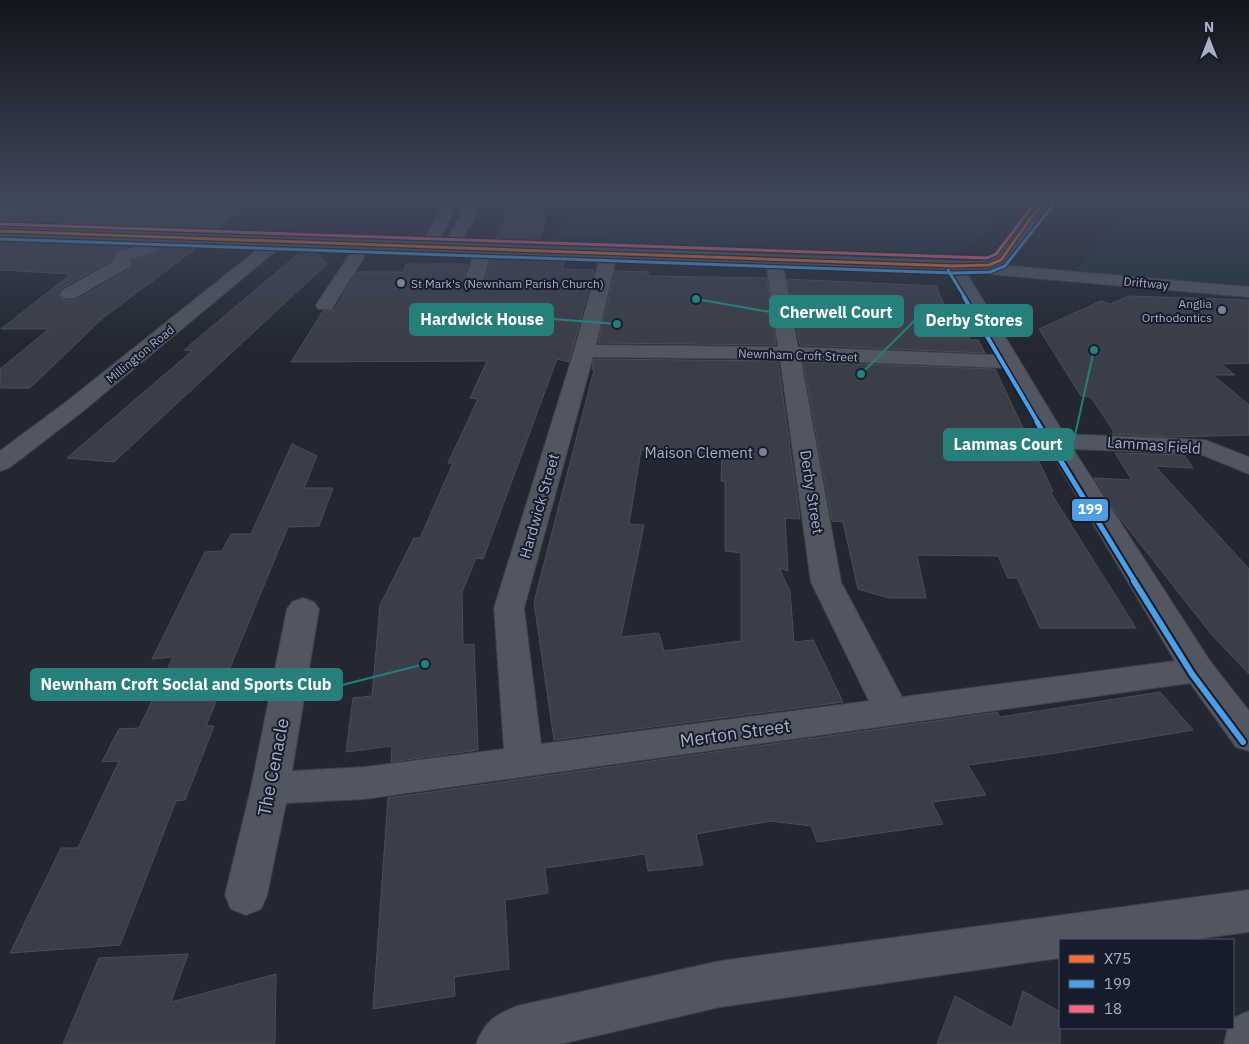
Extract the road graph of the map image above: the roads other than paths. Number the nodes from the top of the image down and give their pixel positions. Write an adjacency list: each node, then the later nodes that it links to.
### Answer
1 (147, 248): 14 (street)
2 (270, 248): 20 (street, Millington Road)
3 (362, 248): 15 (street)
4 (420, 248): 5 (main road)
5 (426, 248): 6 (main road)
6 (450, 248): 8 (main road)
7 (1010, 248): 11 (main road)
8 (483, 250): 9 (main road); 12 (street)
9 (609, 254): 10 (main road); 16 (street, Hardwick Street)
10 (774, 260): 11 (main road); 17 (street, Derby Street)
11 (954, 266): 13 (street, Driftway); 18 (street)
12 (475, 278)
13 (1249, 292)
14 (69, 294)
15 (325, 305)
16 (584, 351): 17 (street, Newnham Croft Street); 27 (street, Hardwick Street)
17 (789, 353): 18 (street, Newnham Croft Street); 25 (street, Derby Street)
18 (1012, 362): 19 (street)
19 (1056, 441): 21 (street, Lammas Field); 23 (street)
20 (0, 463)
21 (1249, 466)
22 (303, 609): 28 (street, The Cenacle)
23 (1198, 670): 24 (street); 25 (street, Merton Street)
24 (1236, 702): 26 (street)
25 (892, 711): 27 (street, Merton Street)
26 (1249, 737)
27 (524, 762): 28 (street, Merton Street)
28 (270, 788): 29 (street, The Cenacle)
29 (246, 894)
30 (1249, 911): 32 (street)
31 (1249, 1035): 33 (street)
32 (500, 1044)
33 (1248, 1044)

